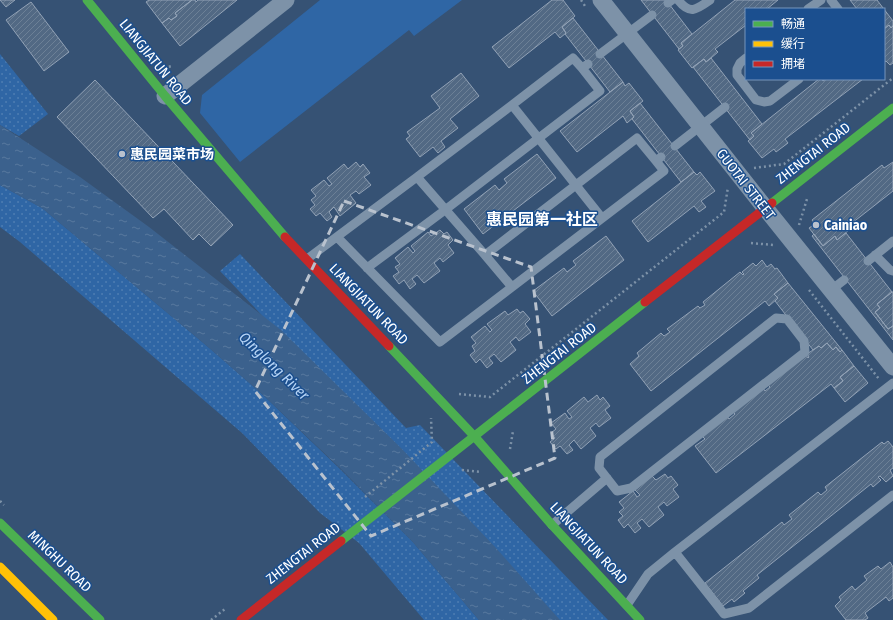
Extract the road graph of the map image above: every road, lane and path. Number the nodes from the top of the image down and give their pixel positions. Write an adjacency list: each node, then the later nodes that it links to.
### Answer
1 (88, 0): 16 (street, LIANGJIATUN ROAD)
2 (286, 0): 16 (street)
3 (601, 0): 11 (street, GUOTAI STREET)
4 (678, 0): 5 (lane)
5 (710, 0)
6 (821, 0): 8 (lane)
7 (831, 0): 9 (lane)
8 (809, 8)
9 (837, 8)
10 (652, 15): 11 (lane)
11 (628, 33): 12 (lane); 20 (street, GUOTAI STREET)
12 (600, 54)
13 (745, 59): 15 (lane)
14 (893, 78): 23 (path)
15 (798, 80)
16 (165, 96): 36 (street, LIANGJIATUN ROAD)
17 (512, 105): 21 (lane); 21 (lane); 24 (lane)
18 (725, 108): 20 (lane)
19 (893, 108): 27 (street, ZHENGTAI ROAD)
20 (700, 126): 22 (lane); 27 (street, GUOTAI STREET)
21 (538, 138): 25 (lane); 28 (lane)
22 (675, 146)
23 (754, 168)
24 (418, 177): 28 (lane); 30 (lane)
25 (576, 186): 29 (lane); 29 (lane); 35 (lane)
26 (729, 188): 44 (path)
27 (766, 208): 42 (street, GUOTAI STREET); 46 (street, ZHENGTAI ROAD)
28 (446, 210): 35 (lane); 38 (lane)
29 (602, 218): 40 (lane)
30 (337, 237): 36 (lane); 38 (lane)
31 (893, 241): 34 (lane)
32 (773, 245): 33 (path)
33 (778, 251)
34 (875, 255): 37 (lane); 39 (lane)
35 (485, 256): 40 (lane)
36 (307, 259): 46 (street, LIANGJIATUN ROAD)
37 (868, 261)
38 (367, 268): 40 (lane)
39 (893, 271)
40 (512, 287)
41 (807, 288): 43 (path)
42 (893, 366)
43 (890, 385): 54 (lane)
44 (454, 393)
45 (431, 413): 51 (path)
46 (475, 437): 53 (street, LIANGJIATUN ROAD); 59 (street, ZHENGTAI ROAD)
47 (458, 470): 48 (path)
48 (484, 472)
49 (607, 478): 49 (lane); 53 (lane)
50 (893, 495): 54 (lane)
51 (364, 497)
52 (0, 523): 58 (street, MINGHU ROAD)
53 (552, 524): 56 (street, LIANGJIATUN ROAD)
54 (675, 552): 56 (lane)
55 (0, 568): 57 (street)
56 (627, 605): 60 (street, LIANGJIATUN ROAD)
57 (53, 620)
58 (100, 620)
59 (240, 620)
60 (640, 620)

